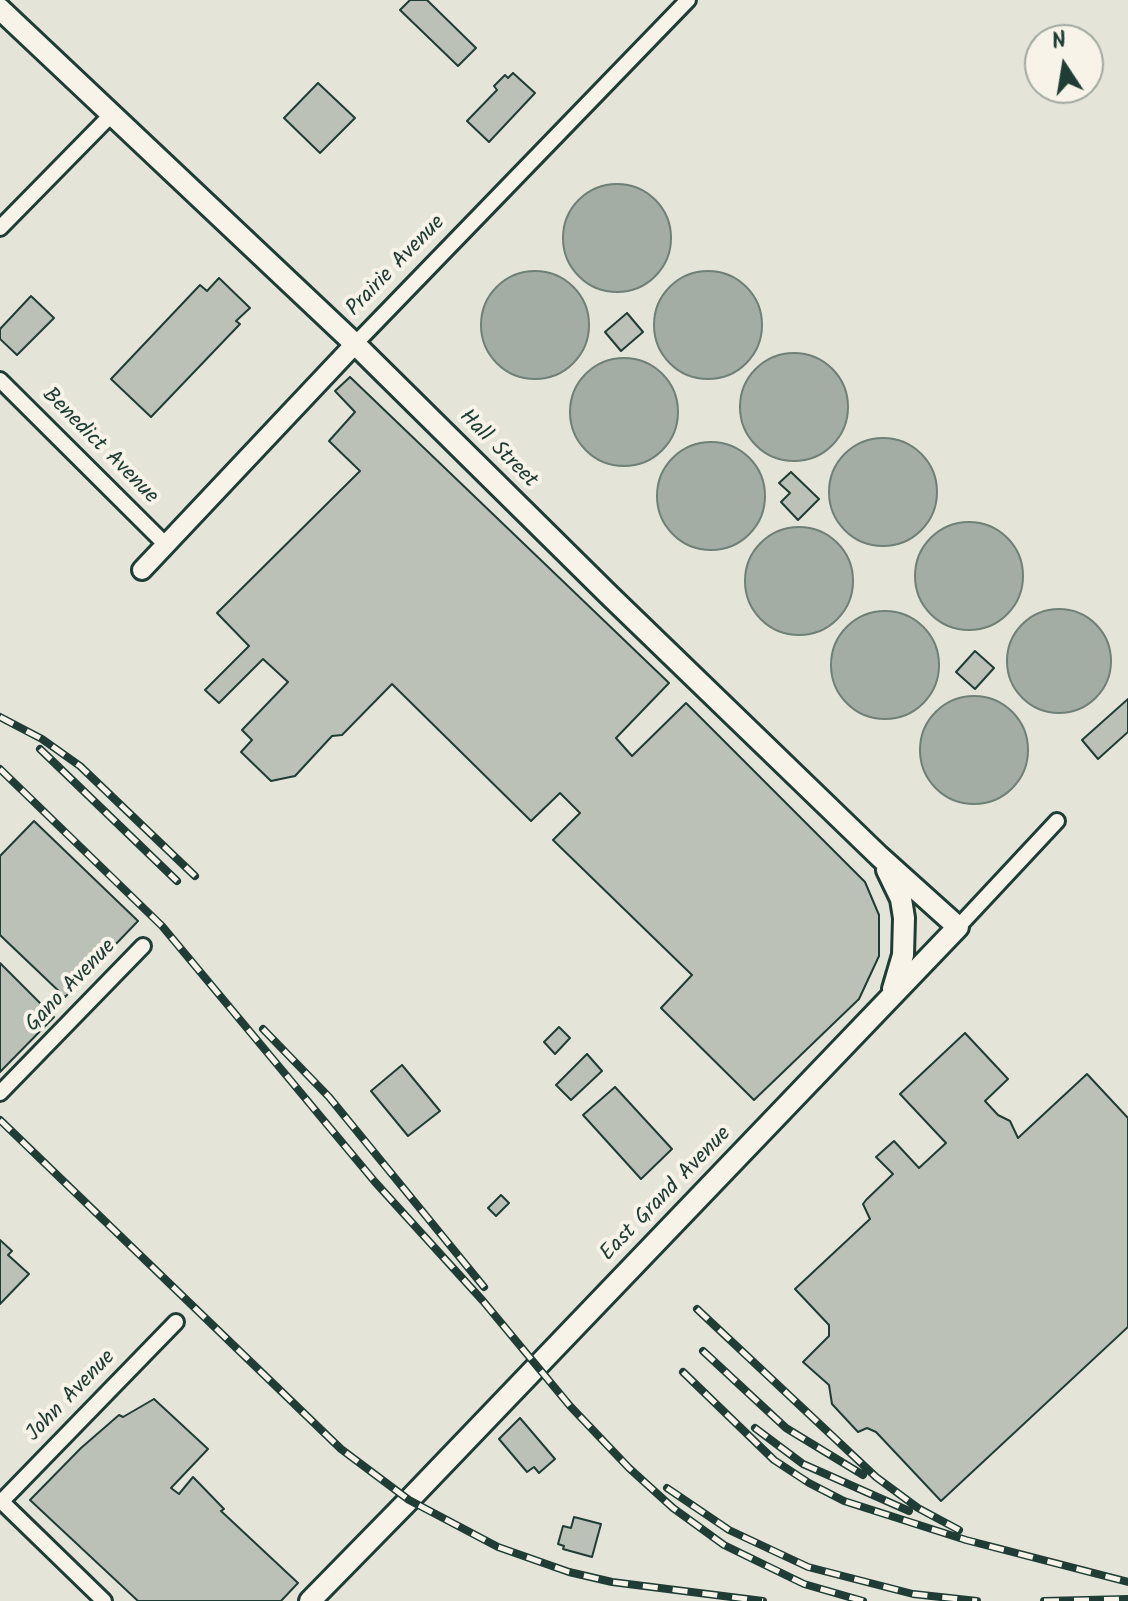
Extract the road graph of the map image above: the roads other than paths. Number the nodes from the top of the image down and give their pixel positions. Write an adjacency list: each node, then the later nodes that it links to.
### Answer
1 (688, 0): 5 (street, Prairie Avenue)
2 (0, 9): 3 (main road, Hall Street)
3 (112, 114): 4 (street); 5 (main road, Hall Street)
4 (0, 228)
5 (355, 344): 7 (street, Prairie Avenue); 10 (main road, Hall Street)
6 (0, 380): 7 (street, Benedict Avenue)
7 (166, 545): 8 (street, Prairie Avenue)
8 (142, 570)
9 (1057, 821): 11 (street, East Grand Avenue)
10 (879, 856): 11 (main road, Hall Street); 13 (main road)
11 (958, 927): 13 (main road, East Grand Avenue)
12 (143, 946): 14 (street, Gano Avenue)
13 (891, 995): 18 (main road, East Grand Avenue)
14 (0, 1093)
15 (176, 1322): 16 (street, John Avenue)
16 (0, 1501): 17 (street)
17 (104, 1601)
18 (310, 1601)

